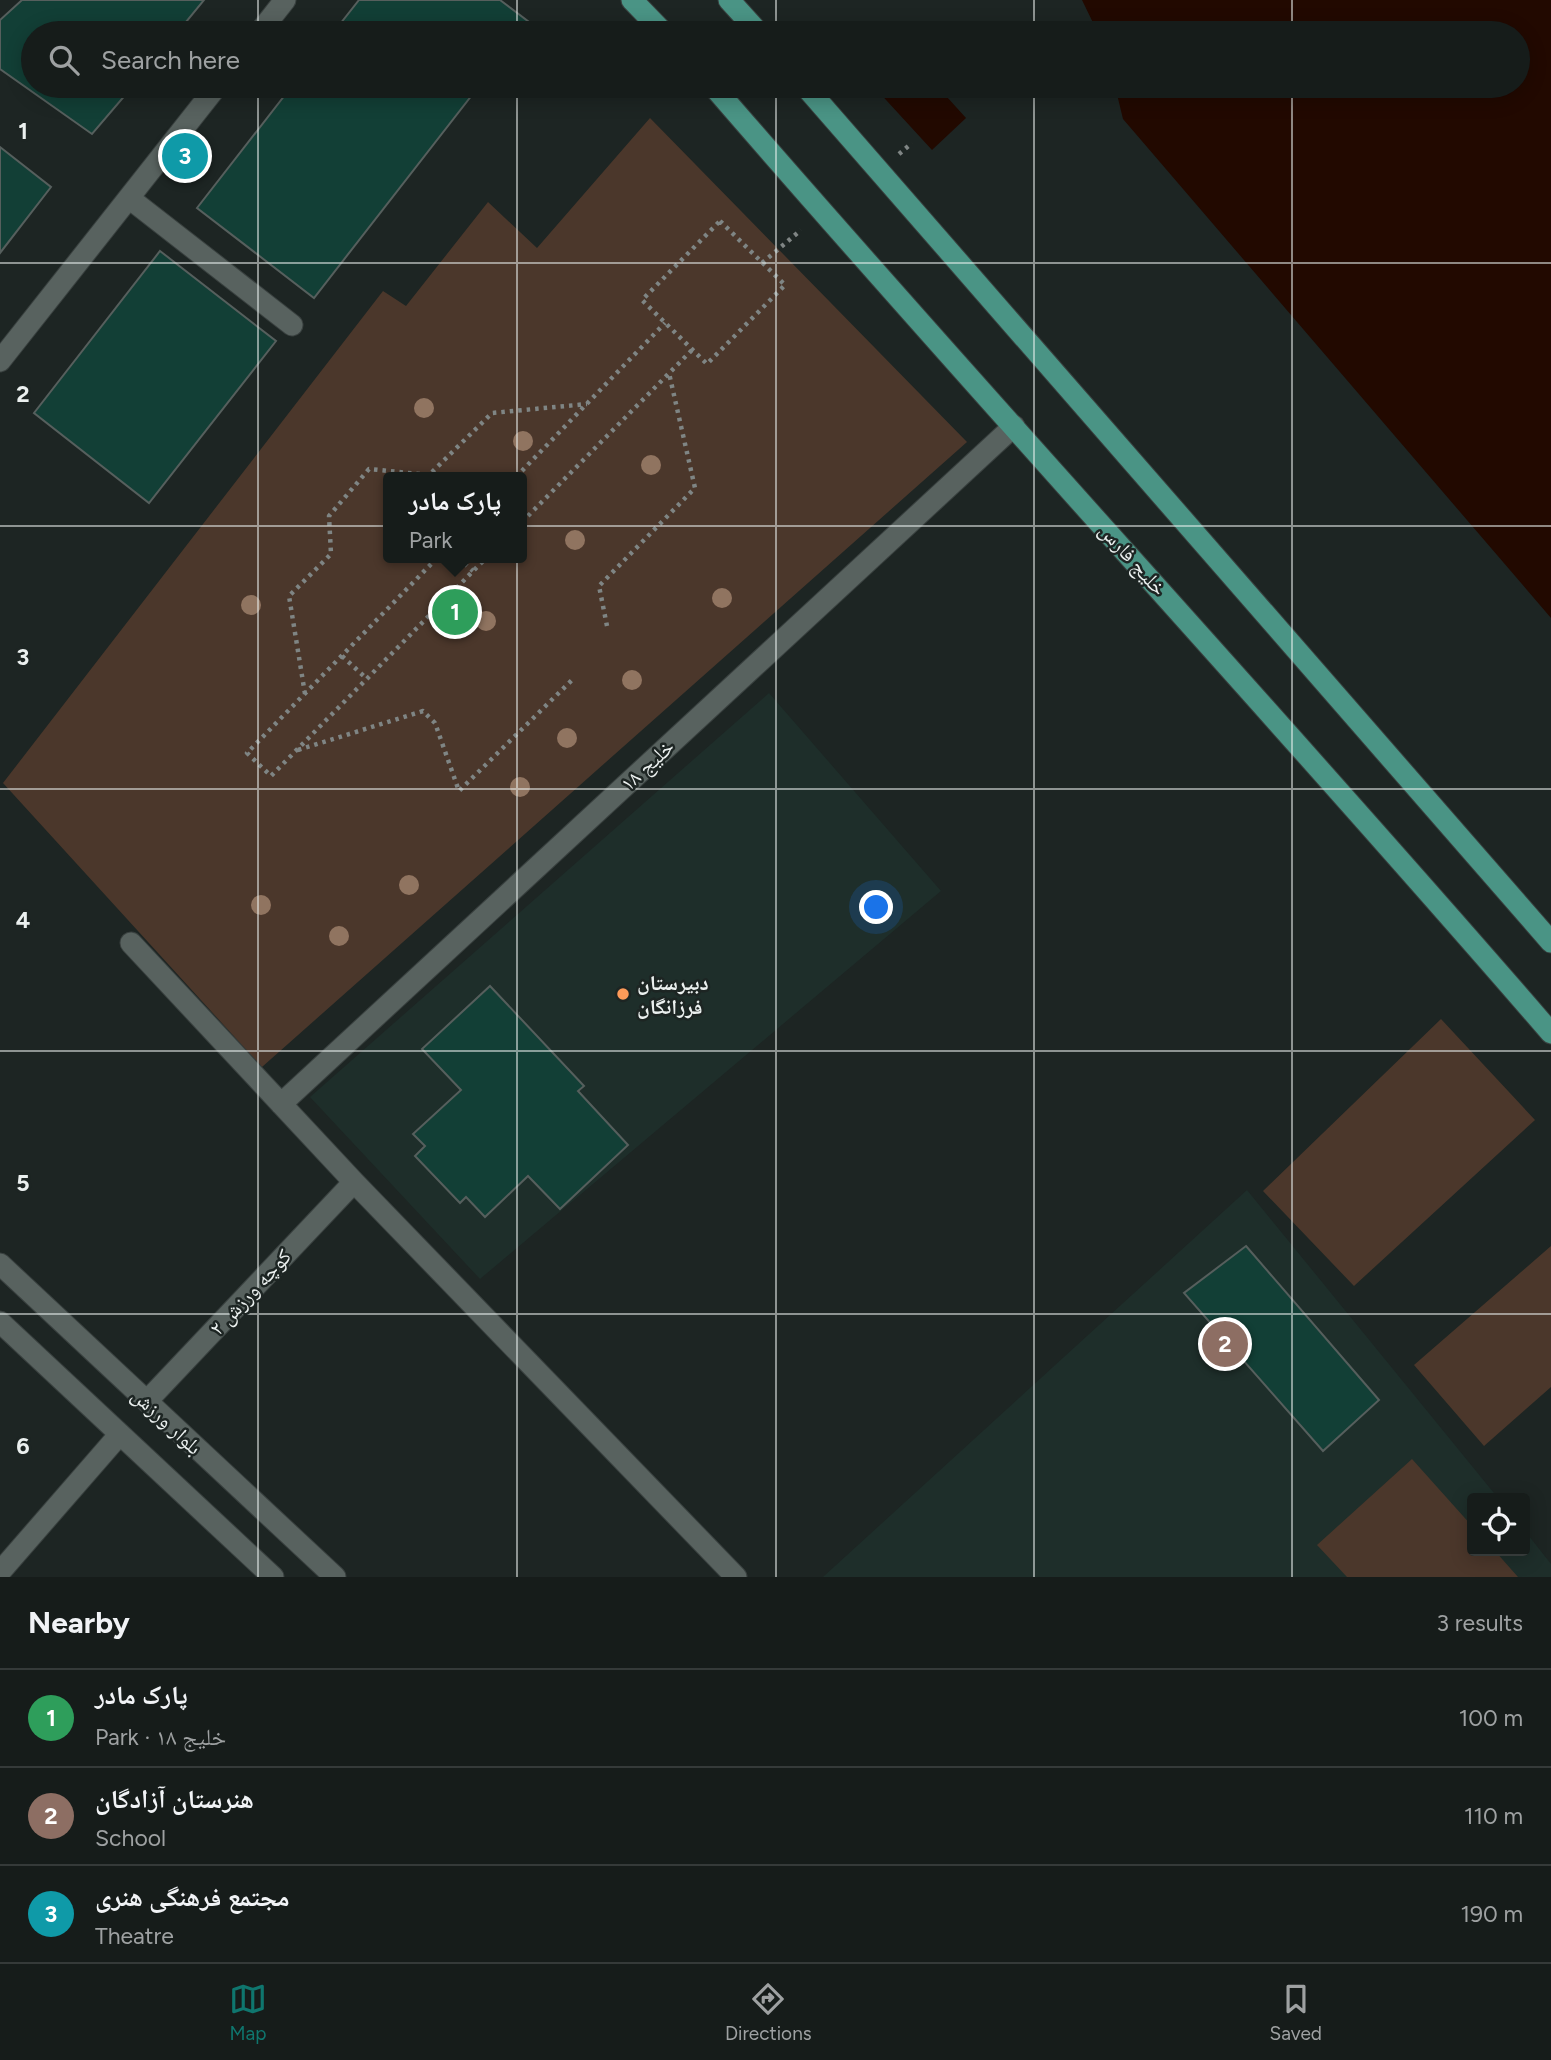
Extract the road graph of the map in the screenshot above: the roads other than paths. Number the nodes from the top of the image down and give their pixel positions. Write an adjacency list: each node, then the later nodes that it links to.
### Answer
1 (285, 0): 4 (street)
2 (632, 0): 5 (main road)
3 (729, 0): 6 (main road)
4 (268, 21)
5 (652, 21)
6 (748, 21)
7 (208, 98): 10 (street)
8 (723, 98): 13 (main road, خلیج فارس)
9 (815, 98): 14 (main road)
10 (129, 198): 11 (street); 12 (street)
11 (292, 325)
12 (0, 361)
13 (1014, 426): 16 (main road, خلیج فارس); 17 (street, خلیج ۱۸)
14 (1551, 942)
15 (131, 943): 17 (street)
16 (1551, 1033)
17 (281, 1104): 18 (street)
18 (354, 1182): 21 (street, کوچه ورزش ۲); 26 (street)
19 (0, 1264): 21 (street, بلوار ورزش)
20 (0, 1322): 22 (street, بلوار ورزش)
21 (146, 1401): 25 (street, بلوار ورزش)
22 (120, 1434): 23 (street); 24 (street, بلوار ورزش)
23 (0, 1572)
24 (273, 1577)
25 (335, 1577)
26 (736, 1577)

